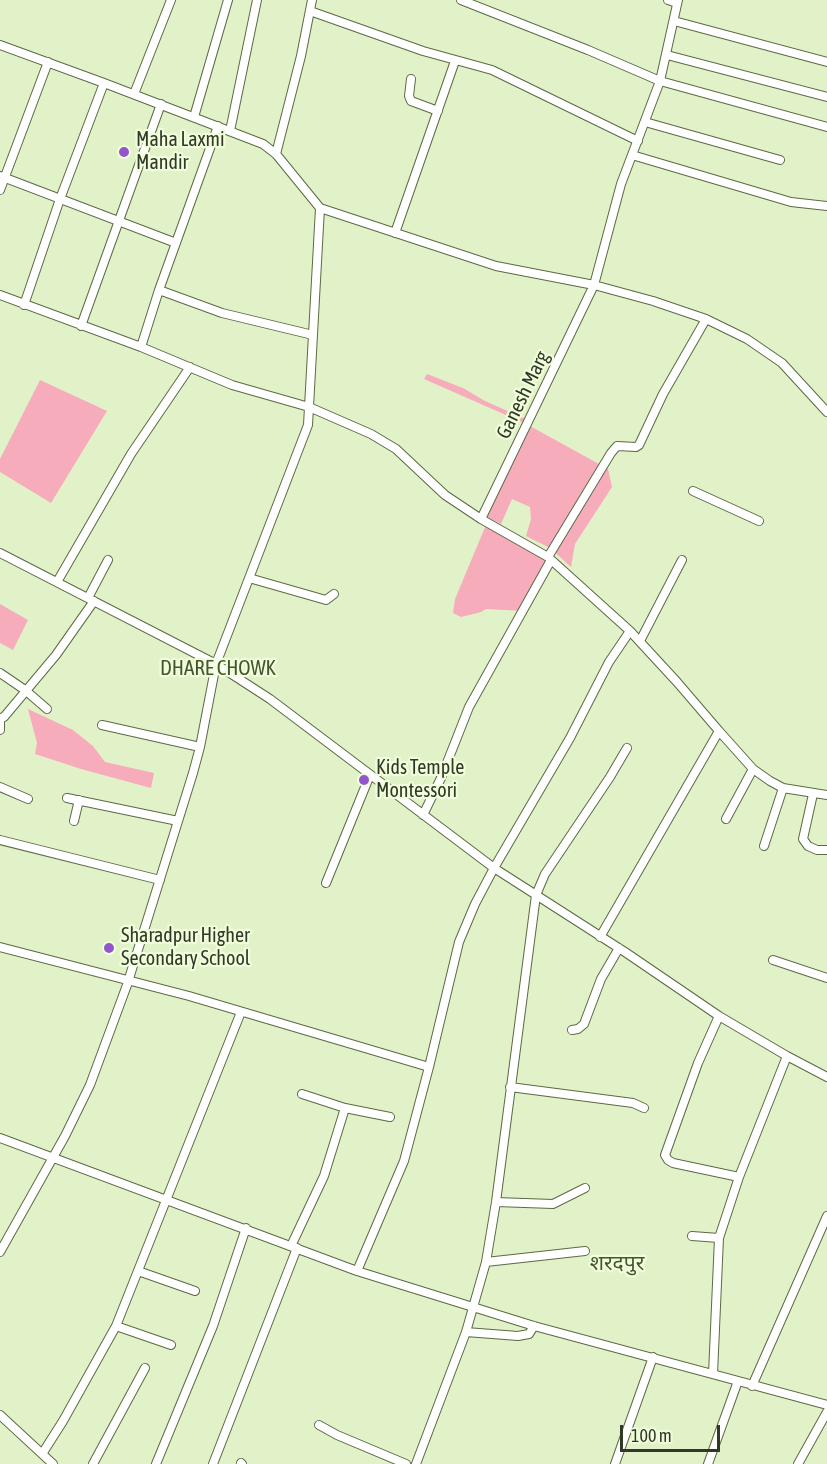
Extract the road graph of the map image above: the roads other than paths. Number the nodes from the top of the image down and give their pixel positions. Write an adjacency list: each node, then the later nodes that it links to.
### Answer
1 (171, 0): 18 (street)
2 (228, 0): 22 (street)
3 (257, 0): 26 (street)
4 (312, 0): 8 (street)
5 (461, 0): 16 (street)
6 (668, 0): 7 (street)
7 (677, 2): 9 (street, Ganesh Marg)
8 (310, 11): 12 (street); 28 (street)
9 (674, 21): 11 (street, Ganesh Marg); 14 (street)
10 (0, 45): 13 (street)
11 (667, 55): 16 (street, Ganesh Marg); 19 (street)
12 (454, 61): 21 (street); 27 (street)
13 (48, 62): 17 (street); 31 (street)
14 (827, 62)
15 (411, 79): 21 (street)
16 (660, 81): 23 (street, Ganesh Marg); 25 (street)
17 (104, 82): 18 (street); 33 (street)
18 (134, 94): 20 (street)
19 (827, 97)
20 (161, 104): 22 (street); 36 (street)
21 (438, 111): 37 (street)
22 (194, 117): 24 (street)
23 (645, 122): 27 (street, Ganesh Marg); 30 (street)
24 (218, 126): 26 (street); 38 (street)
25 (827, 127)
26 (230, 131): 28 (street)
27 (638, 141): 29 (street, Ganesh Marg)
28 (276, 154): 35 (street)
29 (632, 155): 34 (street); 39 (street, Ganesh Marg)
30 (780, 160)
31 (2, 177): 32 (street); 33 (street)
32 (0, 190)
33 (60, 199): 36 (street); 42 (street)
34 (827, 206)
35 (320, 208): 37 (street); 45 (street)
36 (118, 220): 38 (street); 44 (street)
37 (395, 233): 39 (street)
38 (176, 243): 40 (street)
39 (594, 285): 43 (street); 51 (street, Ganesh Marg)
40 (159, 291): 45 (street); 46 (street)
41 (0, 295): 42 (street)
42 (24, 304): 44 (street)
43 (706, 319): 49 (street); 54 (street)
44 (81, 326): 46 (street)
45 (313, 335): 48 (street)
46 (141, 348): 47 (street)
47 (190, 367): 48 (street); 58 (street)
48 (309, 407): 51 (street); 57 (street)
49 (827, 412)
50 (693, 491): 52 (street)
51 (481, 519): 54 (street)
52 (759, 521)
53 (0, 553): 58 (street)
54 (550, 558): 61 (street); 81 (street)
55 (108, 560): 60 (street)
56 (682, 560): 62 (street)
57 (249, 578): 59 (street); 63 (street)
58 (57, 582): 60 (street)
59 (334, 594)
60 (91, 600): 63 (street); 65 (street)
61 (630, 631): 62 (street); 88 (street)
62 (640, 641): 69 (street)
63 (216, 664): 70 (street); 73 (street)
64 (0, 673): 65 (street)
65 (26, 691): 66 (street); 68 (street)
66 (47, 709)
67 (102, 725): 70 (street)
68 (0, 730)
69 (719, 731): 72 (street); 92 (street)
70 (200, 747): 84 (street)
71 (627, 748): 91 (street)
72 (753, 769): 75 (street); 82 (street)
73 (370, 774): 81 (street); 90 (street)
74 (0, 787): 79 (street)
75 (783, 788): 76 (street); 86 (street)
76 (813, 794): 77 (street); 87 (street)
77 (827, 795)
78 (67, 798): 80 (street)
79 (28, 799)
80 (78, 800): 83 (street); 84 (street)
81 (423, 815): 88 (street)
82 (726, 819)
83 (74, 821)
84 (178, 821): 89 (street)
85 (0, 840): 89 (street)
86 (764, 846)
87 (827, 850)
88 (494, 868): 91 (street); 102 (street)
89 (160, 880): 97 (street)
90 (326, 883)
91 (536, 895): 92 (street); 104 (street)
92 (600, 936): 94 (street)
93 (0, 947): 97 (street)
94 (619, 948): 99 (street); 100 (street)
95 (773, 960): 96 (street)
96 (827, 978)
97 (129, 980): 98 (street); 110 (street)
98 (241, 1012): 102 (street); 113 (street)
99 (719, 1016): 101 (street); 111 (street)
100 (572, 1030)
101 (787, 1056): 103 (street); 111 (street)
102 (429, 1067): 124 (street)
103 (827, 1077)
104 (510, 1087): 107 (street); 114 (street)
105 (302, 1094): 106 (street)
106 (345, 1108): 108 (street); 119 (street)
107 (644, 1108)
108 (390, 1117)
109 (0, 1138): 110 (street)
110 (52, 1158): 113 (street); 121 (street)
111 (739, 1177): 118 (street)
112 (585, 1188): 114 (street)
113 (165, 1199): 116 (street); 123 (street)
114 (496, 1202): 122 (street)
115 (827, 1216): 135 (street)
116 (246, 1228): 119 (street); 143 (street)
117 (692, 1236): 118 (street)
118 (719, 1238): 133 (street)
119 (294, 1247): 124 (street); 144 (street)
120 (585, 1251): 122 (street)
121 (0, 1252)
122 (486, 1262): 126 (street)
123 (138, 1271): 125 (street); 127 (street)
124 (357, 1271): 126 (street)
125 (195, 1291)
126 (473, 1308): 128 (street); 129 (street)
127 (116, 1326): 130 (street); 140 (street)
128 (534, 1326): 129 (street); 131 (street)
129 (466, 1332): 146 (street)
130 (171, 1345)
131 (652, 1358): 133 (street); 147 (street)
132 (145, 1368): 142 (street)
133 (713, 1374): 134 (street)
134 (738, 1382): 135 (street); 148 (street)
135 (752, 1386): 136 (street)
136 (827, 1405)
137 (827, 1412): 149 (street)
138 (0, 1415): 140 (street)
139 (319, 1425): 145 (street)
140 (42, 1454): 141 (street)
141 (53, 1464)
142 (93, 1464)
143 (156, 1464)
144 (213, 1464)
145 (406, 1464)
146 (416, 1464)
147 (615, 1464)
148 (708, 1464)
149 (798, 1464)

